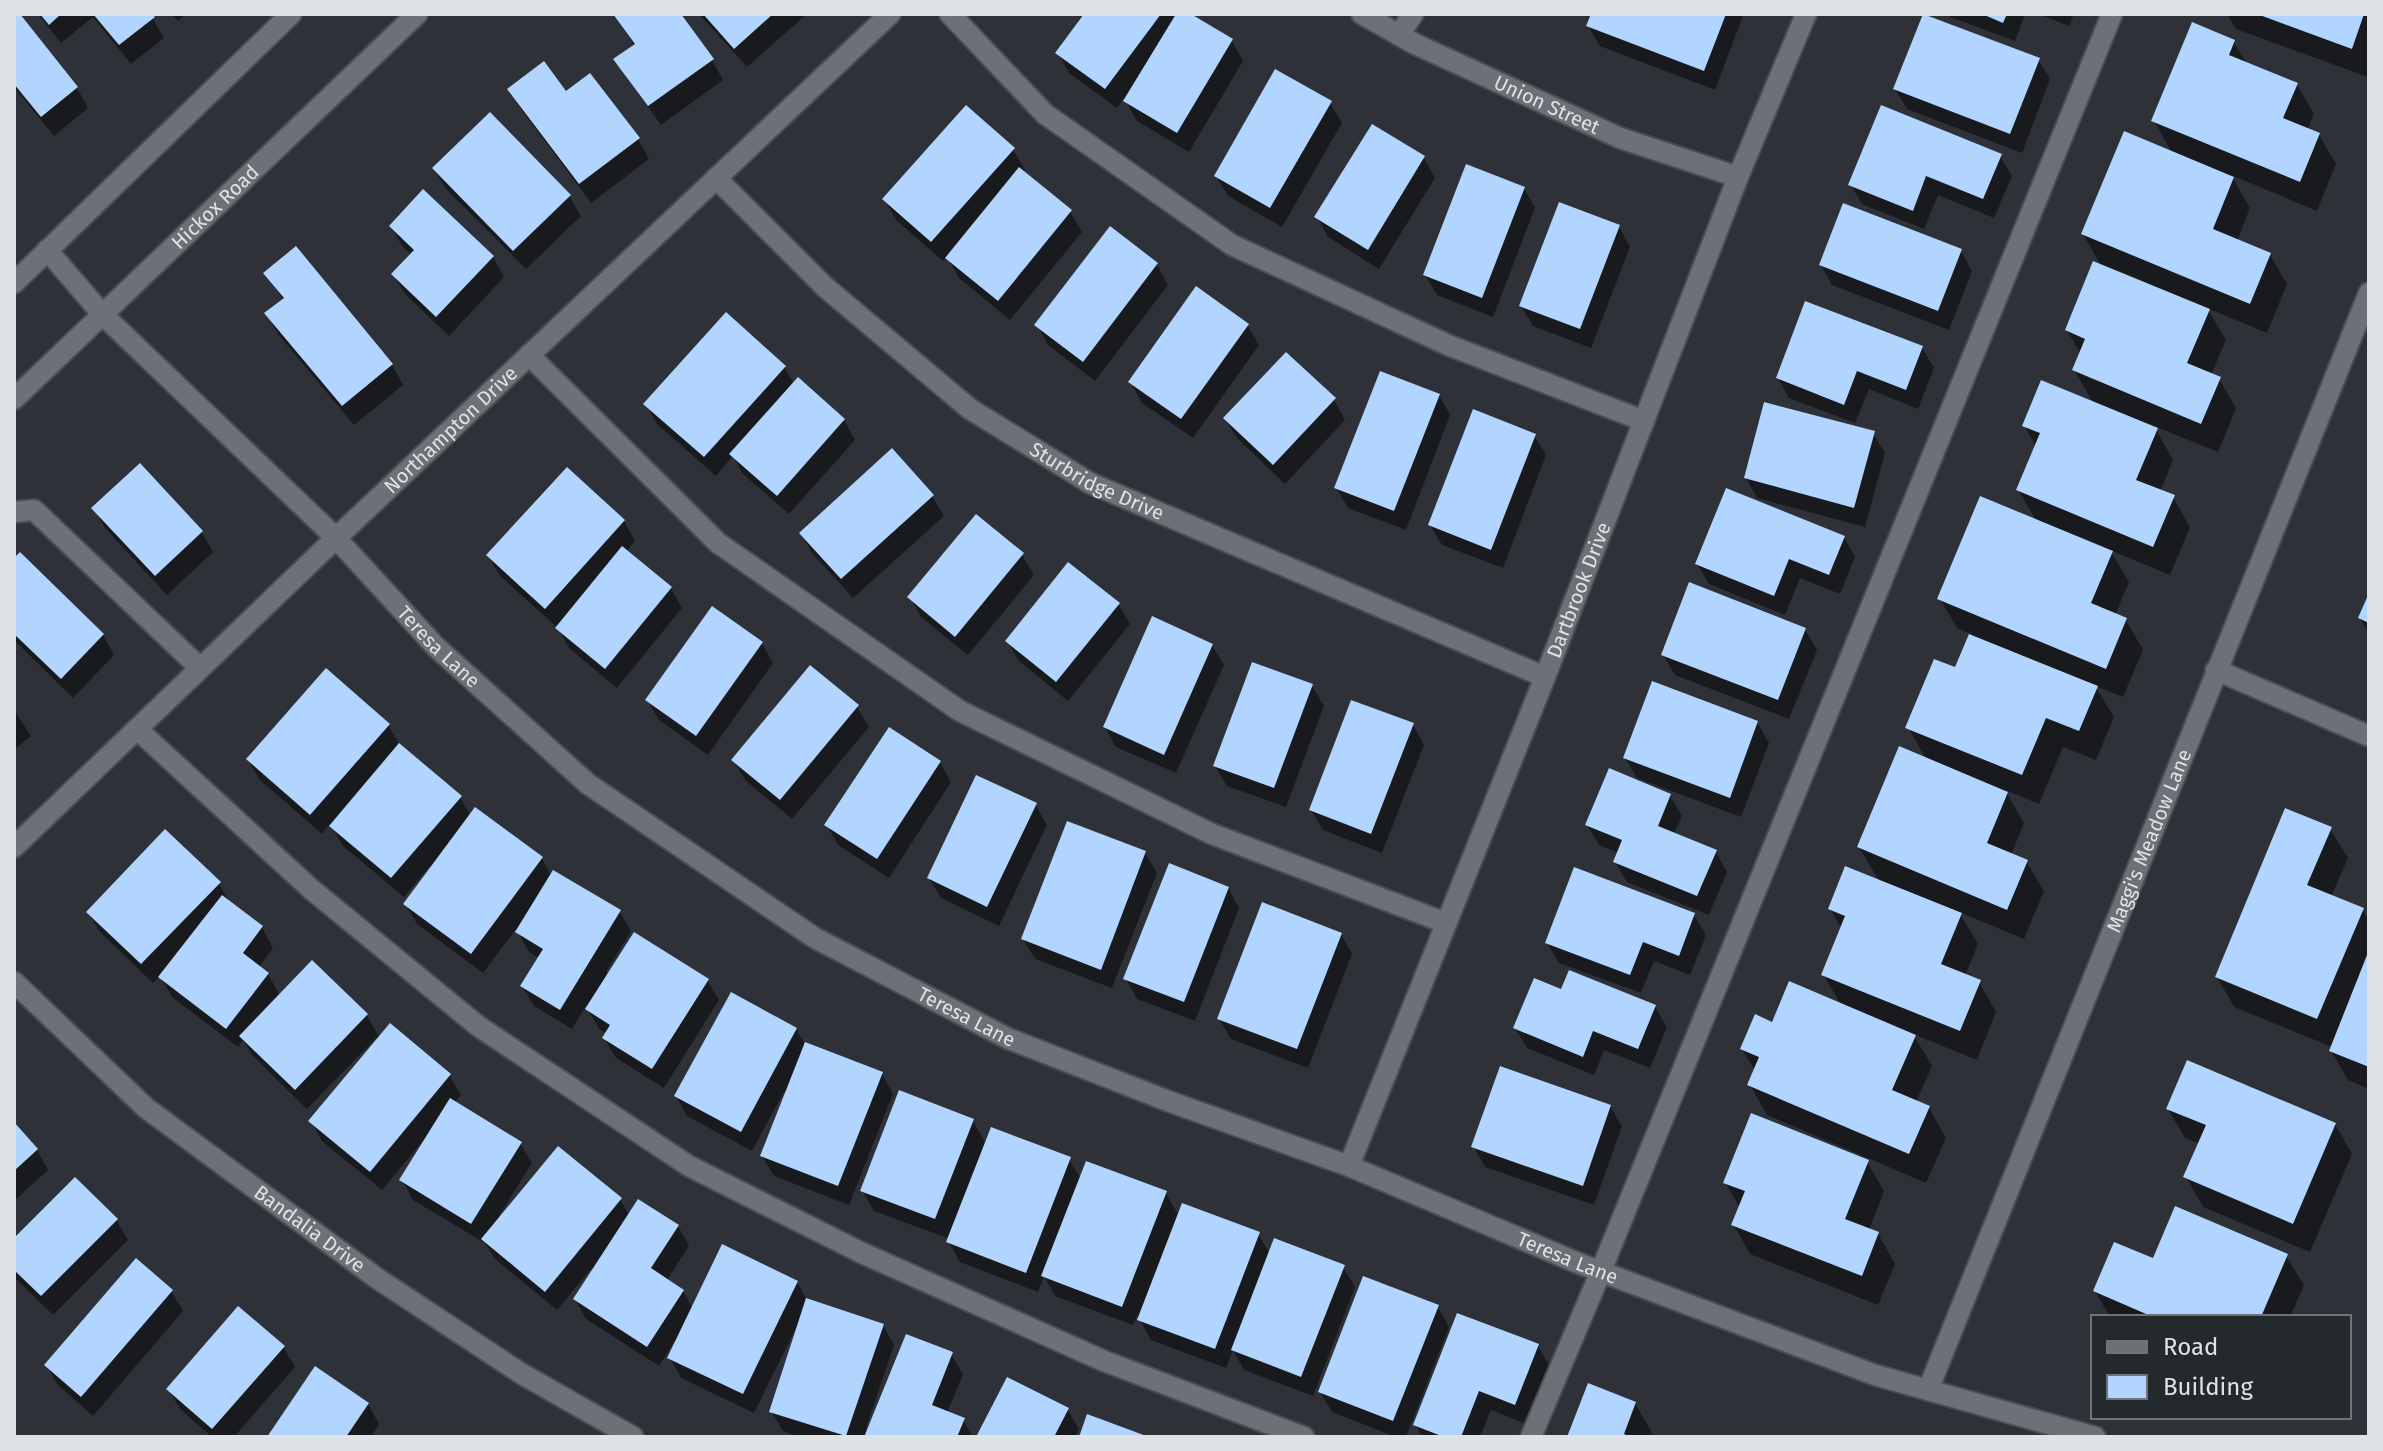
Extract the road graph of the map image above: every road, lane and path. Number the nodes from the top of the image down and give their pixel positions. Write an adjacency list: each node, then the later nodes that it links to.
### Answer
1 (291, 14): 12 (street)
2 (417, 14): 15 (street, Hickox Road)
3 (890, 14): 11 (street, Northampton Drive)
4 (950, 14): 18 (street)
5 (1362, 14): 9 (street, Union Street)
6 (1413, 14): 9 (street)
7 (1806, 14): 10 (street, Dartbrook Drive)
8 (2112, 14): 30 (street)
9 (1399, 35): 10 (street, Union Street)
10 (1738, 177): 18 (street, Dartbrook Drive)
11 (716, 178): 16 (street, Northampton Drive); 23 (street, Sturbridge Drive)
12 (47, 250): 13 (street); 15 (street, Teresa Lane)
13 (14, 283)
14 (2369, 293): 22 (street, Maggi's Meadow Lane)
15 (103, 315): 17 (street, Hickox Road); 20 (street, Teresa Lane)
16 (529, 355): 20 (street, Northampton Drive); 27 (street)
17 (14, 399)
18 (1644, 421): 23 (street, Dartbrook Drive)
19 (14, 512): 21 (street)
20 (336, 538): 21 (street, Northampton Drive); 29 (street, Teresa Lane)
21 (200, 668): 24 (street, Northampton Drive)
22 (2216, 670): 25 (street); 31 (street, Maggi's Meadow Lane)
23 (1545, 677): 27 (street, Dartbrook Drive)
24 (137, 729): 26 (street, Northampton Drive); 33 (street)
25 (2369, 736)
26 (14, 847)
27 (1446, 923): 29 (street, Dartbrook Drive)
28 (14, 982): 32 (street, Bandalia Drive)
29 (1349, 1166): 30 (street, Teresa Lane)
30 (1601, 1271): 31 (street, Teresa Lane); 34 (street)
31 (1928, 1390): 35 (street, Teresa Lane)
32 (633, 1437)
33 (1304, 1437)
34 (1531, 1437)
35 (2095, 1437)

